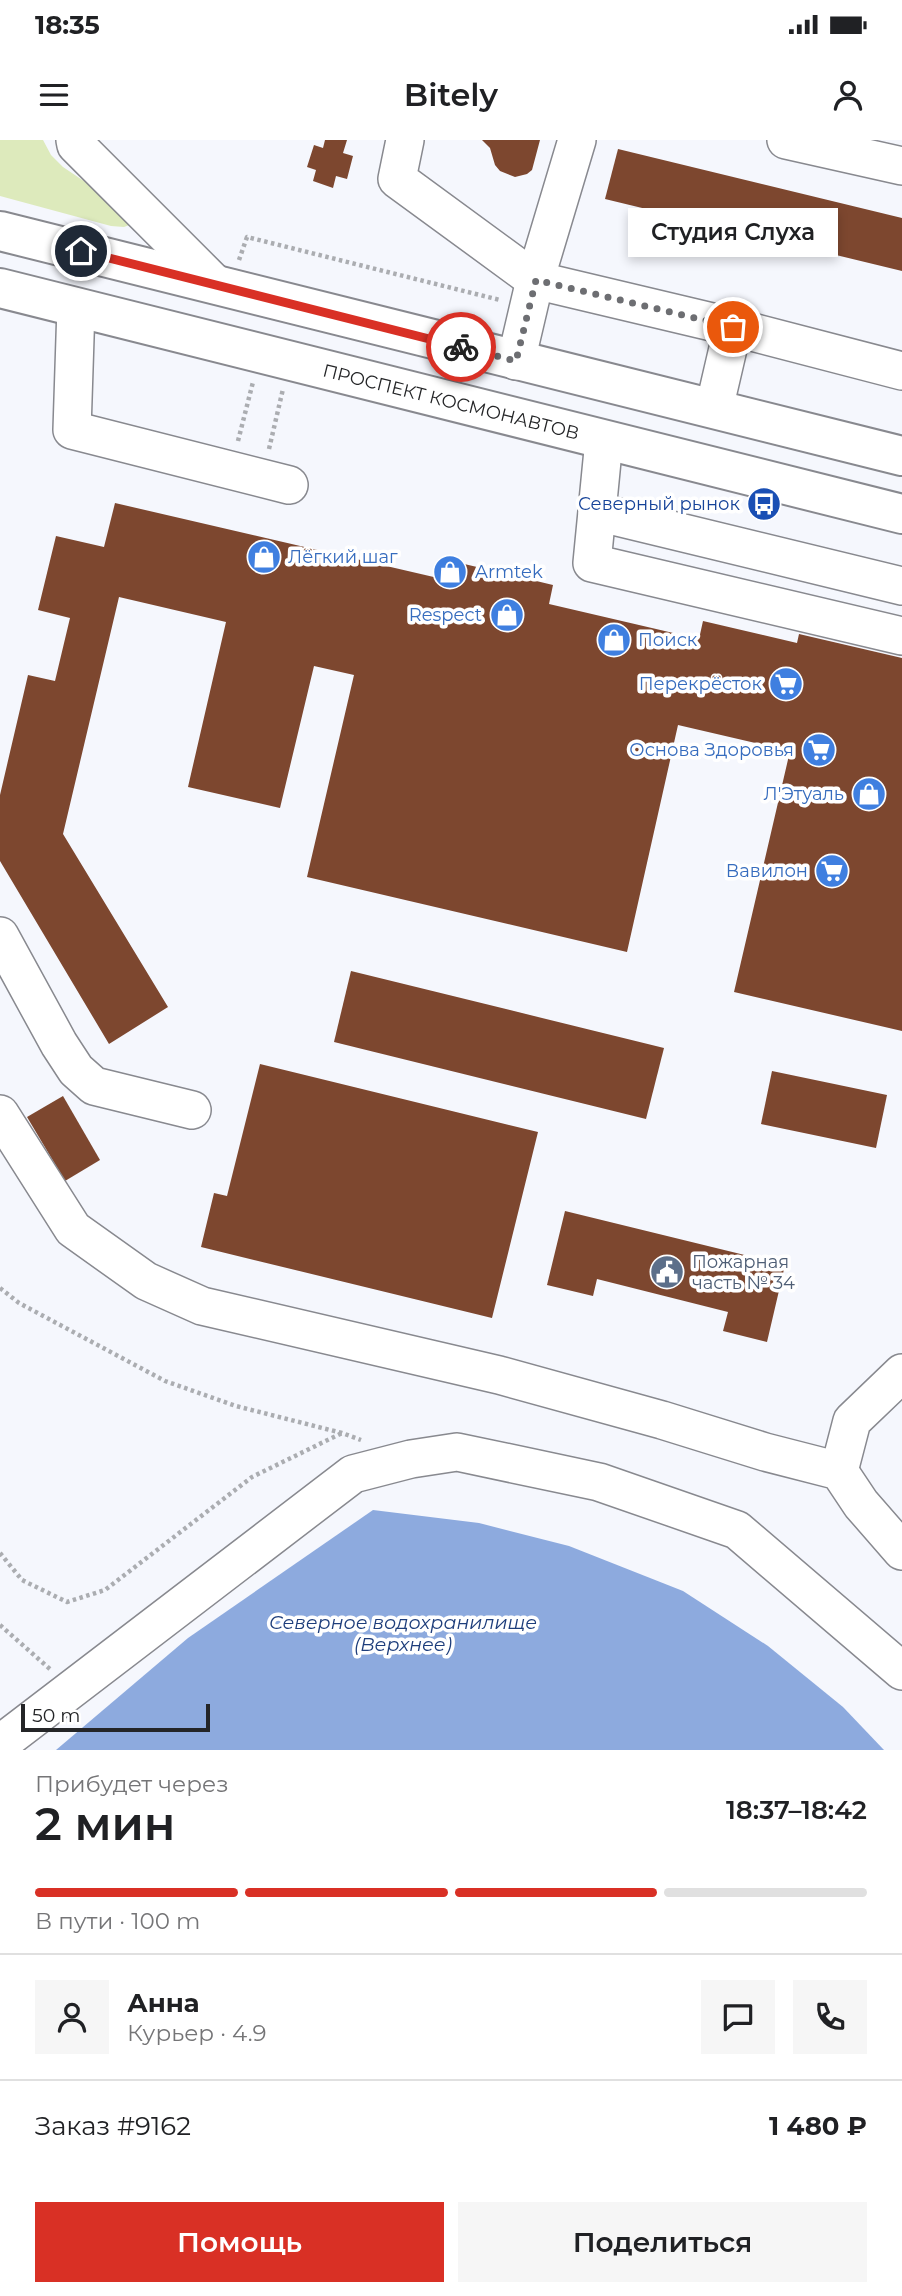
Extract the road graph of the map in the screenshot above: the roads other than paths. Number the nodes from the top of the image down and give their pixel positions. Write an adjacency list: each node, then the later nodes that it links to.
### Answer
1 (75, 140): 7 (street)
2 (405, 140): 9 (street)
3 (577, 140): 9 (street)
4 (786, 140): 5 (street)
5 (902, 166)
6 (0, 231): 7 (main road)
7 (227, 275): 12 (main road)
8 (0, 288): 10 (main road, ПРОСПЕКТ КОСМОНАВТОВ)
9 (532, 293): 11 (street); 12 (street)
10 (76, 307): 15 (main road, ПРОСПЕКТ КОСМОНАВТОВ); 17 (street)
11 (733, 327): 13 (street); 14 (street)
12 (516, 361): 14 (main road)
13 (902, 371)
14 (714, 409): 16 (main road)
15 (604, 440): 18 (street); 19 (main road, ПРОСПЕКТ КОСМОНАВТОВ)
16 (902, 456)
17 (289, 485)
18 (597, 512): 20 (street); 21 (street)
19 (902, 514)
20 (902, 586)
21 (902, 636)
22 (0, 936): 23 (street)
23 (192, 1110)
24 (0, 1114): 26 (street)
25 (902, 1373): 26 (street)
26 (839, 1471): 27 (street)
27 (902, 1552)
28 (902, 1671): 29 (street)
29 (0, 1744)

